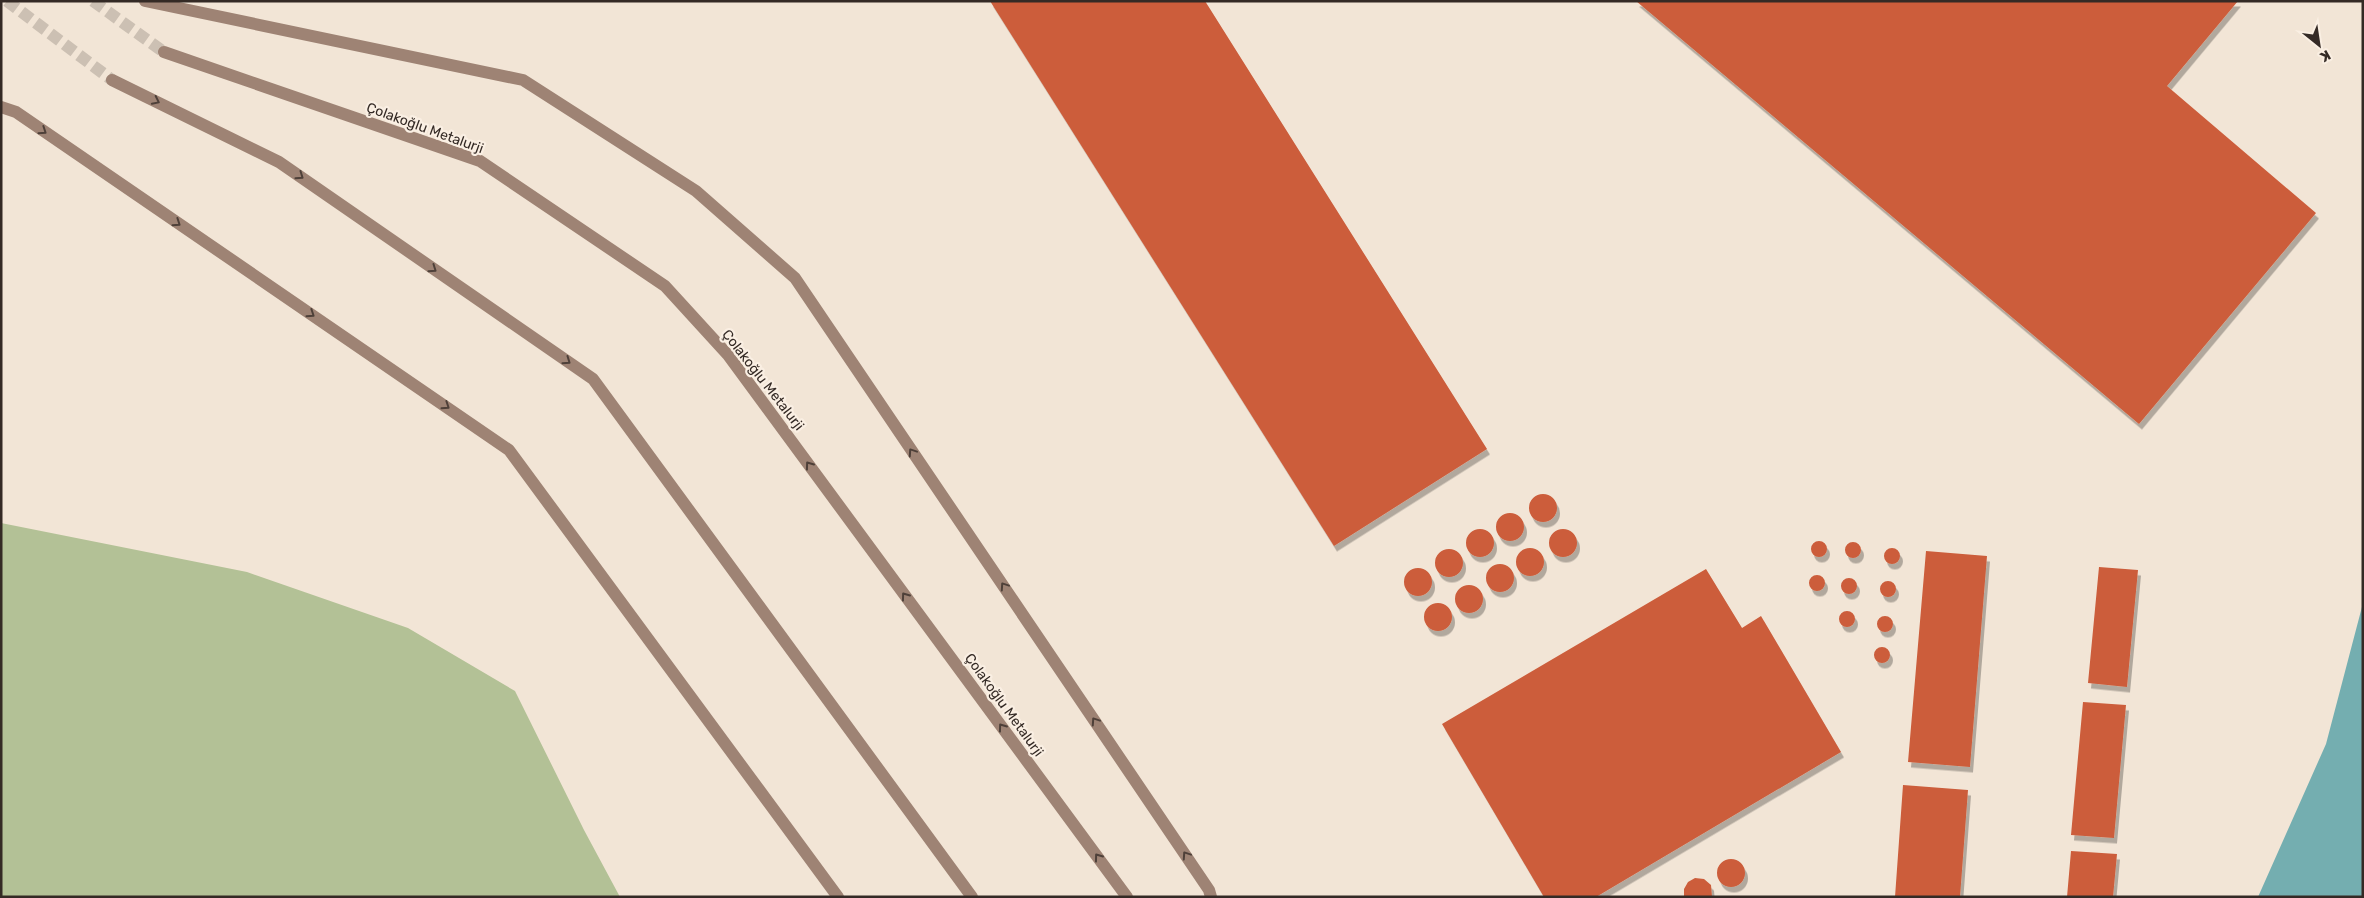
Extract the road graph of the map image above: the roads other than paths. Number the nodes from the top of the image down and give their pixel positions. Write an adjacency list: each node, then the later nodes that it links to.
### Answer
1 (145, 1): 8 (main road, one-way to 1)
2 (164, 52): 7 (main road, Çolakoğlu Metalurji, one-way to 2)
3 (112, 80): 6 (main road, one-way to 6)
4 (1, 107): 5 (main road, one-way to 5)
5 (838, 897)
6 (972, 897)
7 (1127, 897)
8 (1211, 897)

